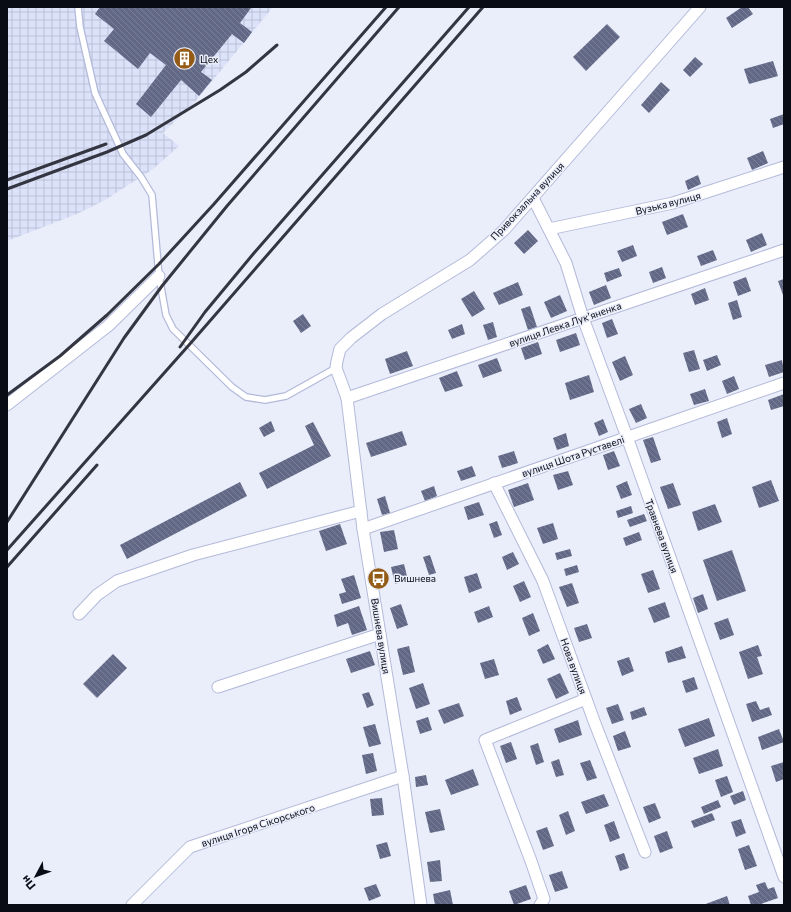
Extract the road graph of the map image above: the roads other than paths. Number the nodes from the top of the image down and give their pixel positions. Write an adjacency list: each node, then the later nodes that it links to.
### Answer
1 (78, 7): 7 (lane)
2 (700, 7): 4 (street, Привокзальна вулиця)
3 (784, 167): 5 (street, Вузька вулиця)
4 (533, 198): 5 (street, Травнева вулиця); 9 (street, Привокзальна вулиця)
5 (548, 229): 8 (street, Травнева вулиця)
6 (784, 250): 8 (street, вулиця Левка Лукʼяненка)
7 (160, 276): 9 (lane); 12 (street)
8 (583, 318): 11 (street, вулиця Левка Лукʼяненка); 13 (street, Травнева вулиця)
9 (336, 368): 11 (street, Вишнева вулиця)
10 (784, 383): 13 (street, вулиця Шота Руставелі)
11 (346, 398): 15 (street, Вишнева вулиця)
12 (7, 405)
13 (627, 437): 14 (street, вулиця Шота Руставелі); 23 (street, Травнева вулиця)
14 (494, 484): 16 (street, вулиця Шота Руставелі); 20 (street, Нова вулиця)
15 (361, 512): 16 (street, Вишнева вулиця); 17 (street)
16 (363, 529): 18 (street, Вишнева вулиця)
17 (79, 614)
18 (380, 634): 19 (street); 21 (street, Вишнева вулиця)
19 (218, 687)
20 (586, 699): 22 (street, Нова вулиця); 26 (street)
21 (403, 776): 24 (street, вулиця Ігоря Сікорського); 25 (street, Вишнева вулиця)
22 (645, 852)
23 (784, 877)
24 (132, 905)
25 (421, 905)
26 (540, 905)

